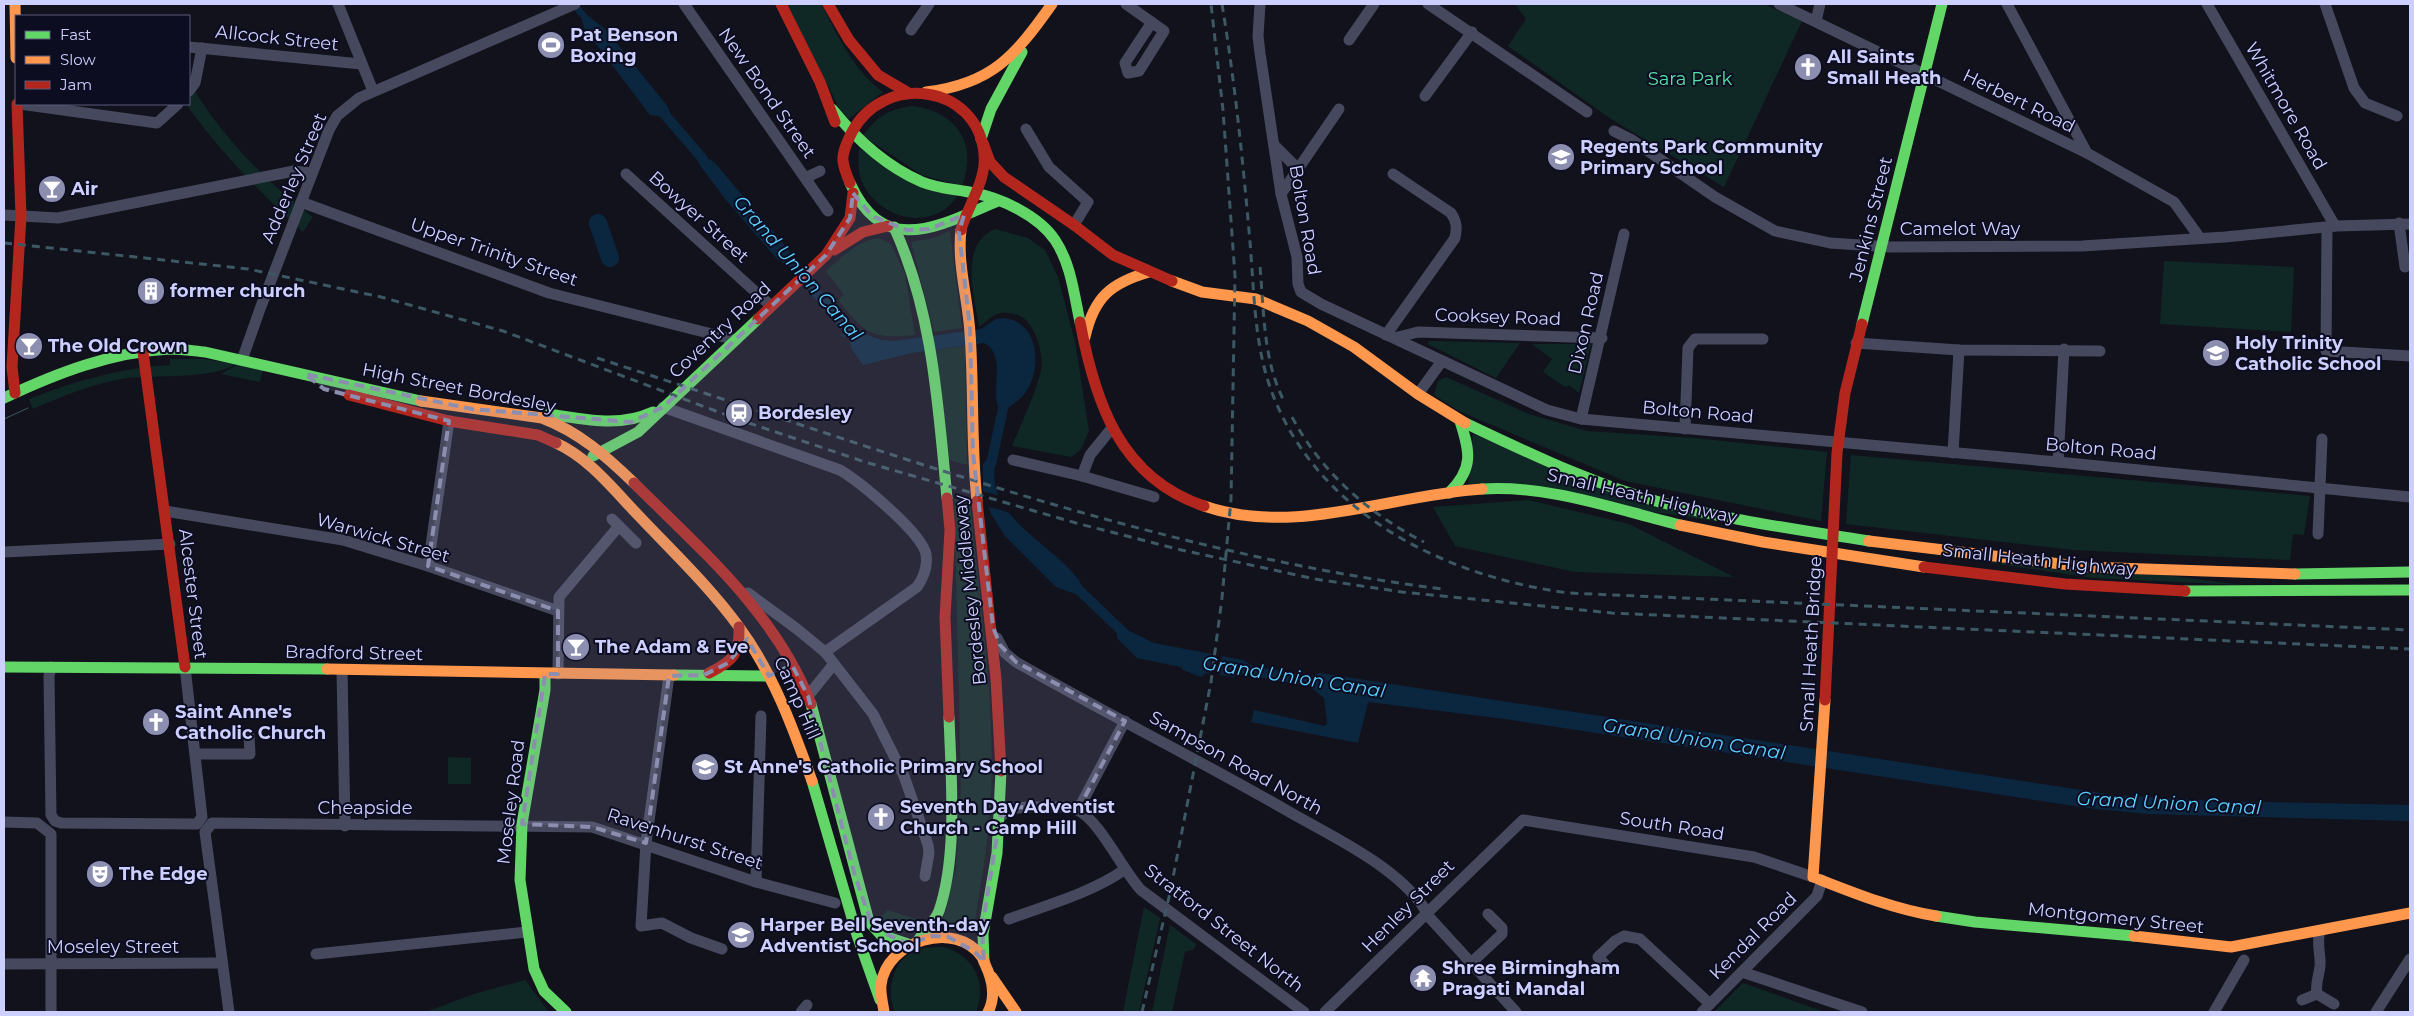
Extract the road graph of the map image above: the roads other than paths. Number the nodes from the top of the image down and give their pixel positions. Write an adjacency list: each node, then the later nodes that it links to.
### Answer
1 (338, 4): 26 (street)
2 (575, 4): 29 (street, Adderley Street)
3 (684, 4): 52 (street, New Bond Street)
4 (781, 4): 36 (main road)
5 (828, 4): 30 (main road)
6 (929, 4): 20 (street)
7 (1052, 4): 21 (main road)
8 (1126, 4): 19 (street)
9 (1260, 4): 44 (street, Bolton Road)
10 (1374, 4): 23 (street)
11 (1428, 4): 22 (street)
12 (1779, 4): 18 (street, Herbert Road)
13 (1820, 4): 18 (street)
14 (1942, 4): 27 (main road, Jenkins Street)
15 (2007, 4): 45 (street)
16 (2207, 4): 65 (street, Whitmore Road)
17 (2326, 4): 39 (street)
18 (1816, 21): 27 (street, Herbert Road)
19 (1152, 22)
20 (911, 30)
21 (1034, 30): 31 (main road); 43 (main road)
22 (1472, 32): 32 (street); 38 (street)
23 (1349, 40)
24 (190, 46): 25 (street, Allcock Street)
25 (202, 48): 26 (street, Allcock Street); 28 (street)
26 (361, 64): 29 (street)
27 (1926, 74): 45 (street, Herbert Road); 68 (main road, Jenkins Street)
28 (190, 90)
29 (373, 91): 49 (street, Adderley Street)
30 (908, 92): 31 (main road); 42 (main road)
31 (922, 92): 43 (main road, Small Heath Highway)
32 (1426, 96)
33 (18, 105): 61 (main road)
34 (25, 105): 35 (street)
35 (177, 105)
36 (832, 109): 42 (main road, Small Heath Highway); 46 (main road)
37 (1339, 109): 47 (street)
38 (1587, 112)
39 (2397, 116)
40 (1026, 129): 63 (street)
41 (1614, 131): 68 (street, Camelot Way)
42 (850, 135): 46 (main road); 54 (main road, Small Heath Highway)
43 (982, 141): 54 (main road, Bordesley Middleway); 63 (main road, Small Heath Highway)
44 (1274, 145): 47 (street); 55 (street, Bolton Road)
45 (2087, 153): 67 (street, Herbert Road)
46 (843, 161): 53 (main road)
47 (1298, 169): 55 (street)
48 (820, 171): 52 (street, New Bond Street)
49 (312, 173): 56 (street, Adderley Street); 61 (street)
50 (626, 174): 72 (street, Bowyer Street)
51 (1393, 174): 73 (street)
52 (805, 178): 58 (street, New Bond Street)
53 (853, 193): 64 (main road); 69 (main road, Coventry Road)
54 (976, 193): 57 (main road, Small Heath Highway); 60 (main road, Bordesley Middleway)
55 (1280, 194): 73 (street, Bolton Road)
56 (301, 202): 76 (street, Upper Trinity Street); 84 (street, Adderley Street)
57 (996, 202): 60 (main road); 78 (main road, Small Heath Highway)
58 (828, 212)
59 (4, 215): 61 (street)
60 (964, 215): 64 (main road); 122 (main road, Bordesley Middleway)
61 (22, 216): 87 (main road)
62 (2404, 223): 65 (street, Camelot Way); 70 (street)
63 (1074, 225): 71 (main road, Small Heath Highway)
64 (891, 226): 69 (main road, Coventry Road); 158 (main road, Bordesley Middleway)
65 (2331, 227): 67 (street, Camelot Way); 83 (street)
66 (1624, 234): 74 (street, Dixon Road)
67 (2200, 238): 68 (street, Camelot Way)
68 (1883, 247): 77 (main road, Jenkins Street)
69 (826, 255): 72 (main road, Coventry Road)
70 (2405, 267)
71 (1149, 272): 78 (main road); 88 (main road, Small Heath Highway)
72 (771, 306): 76 (main road, Coventry Road)
73 (1390, 336): 74 (street, Cooksey Road); 85 (street, Bolton Road)
74 (1602, 338): 92 (street, Dixon Road)
75 (1763, 339): 95 (street)
76 (736, 340): 90 (main road, Coventry Road)
77 (1856, 343): 80 (street); 99 (main road, Jenkins Street)
78 (1084, 344): 96 (main road, Small Heath Highway)
79 (2064, 349): 80 (street); 81 (street); 104 (street)
80 (1959, 350): 101 (street)
81 (2100, 351)
82 (143, 352): 84 (main road, High Street Bordesley); 87 (main road, High Street Bordesley); 111 (main road, Alcester Street)
83 (2410, 356)
84 (242, 360): 86 (main road, High Street Bordesley)
85 (1442, 361): 88 (street); 92 (street, Bolton Road)
86 (305, 374): 91 (main road, High Street Bordesley); 93 (main road, High Street Bordesley)
87 (15, 393): 89 (main road, High Street Bordesley)
88 (1418, 394): 94 (main road, Small Heath Highway)
89 (4, 398)
90 (663, 407): 91 (main road); 97 (main road, Coventry Road); 123 (street)
91 (518, 414): 100 (main road, High Street Bordesley)
92 (1581, 419): 95 (street, Bolton Road)
93 (449, 421): 102 (main road, High Street Bordesley); 116 (street)
94 (1460, 421): 108 (main road); 117 (main road, Small Heath Highway)
95 (1685, 428): 99 (street, Bolton Road)
96 (1111, 429): 106 (street); 108 (main road, Small Heath Highway)
97 (638, 432): 100 (main road, Coventry Road); 105 (main road, Coventry Road)
98 (2322, 439): 107 (street)
99 (1838, 443): 101 (street, Bolton Road); 149 (main road, Small Heath Bridge)
100 (601, 451): 102 (main road, Coventry Road); 105 (main road, Camp Hill)
101 (1953, 453): 104 (street, Bolton Road)
102 (585, 460): 121 (main road, Camp Hill)
103 (1013, 460): 106 (street)
104 (2058, 462): 107 (street, Bolton Road)
105 (626, 475): 118 (main road, Camp Hill)
106 (1082, 476): 110 (street)
107 (2319, 487): 109 (street, Bolton Road); 112 (street)
108 (1449, 493): 119 (main road, Small Heath Highway)
109 (2410, 497)
110 (1154, 498)
111 (164, 511): 114 (main road, Alcester Street); 116 (street, Warwick Street)
112 (2318, 534)
113 (636, 543): 120 (street)
114 (170, 544): 115 (street); 127 (main road, Alcester Street)
115 (4, 552)
116 (428, 566): 120 (street, Warwick Street)
117 (2410, 572)
118 (740, 588): 123 (street); 129 (main road, Camp Hill)
119 (2410, 590)
120 (558, 611): 131 (street)
121 (739, 627): 129 (main road, Camp Hill); 132 (main road, Bradford Street)
122 (993, 627): 136 (street, Sampson Road North); 140 (main road, Bordesley Middleway)
123 (825, 652): 124 (street)
124 (834, 665): 134 (street); 148 (street)
125 (4, 667): 126 (main road, Bradford Street)
126 (51, 667): 127 (main road, Bradford Street); 142 (street, Cheapside)
127 (185, 667): 128 (main road, Bradford Street); 138 (street, Alcester Street)
128 (342, 670): 130 (main road, Bradford Street); 145 (street)
129 (781, 670): 132 (main road, Bradford Street); 134 (main road, Camp Hill); 175 (main road, Camp Hill)
130 (545, 674): 131 (main road, Bradford Street); 143 (main road, Moseley Road)
131 (558, 674): 133 (main road, Bradford Street)
132 (704, 675): 133 (main road, Bradford Street)
133 (669, 676): 146 (street)
134 (808, 696): 158 (main road, Camp Hill)
135 (762, 716): 150 (street)
136 (1125, 722): 139 (street); 152 (street, Sampson Road North)
137 (250, 736): 138 (street)
138 (194, 754): 142 (street, Alcester Street)
139 (1078, 810): 140 (street); 147 (street, Stratford Street North)
140 (1000, 817): 163 (main road, Bordesley Middleway)
141 (4, 822): 167 (street)
142 (204, 824): 145 (street, Cheapside); 164 (street, Alcester Street)
143 (522, 824): 145 (street, Cheapside); 146 (street, Ravenhurst Street); 157 (main road, Moseley Road)
144 (1516, 825): 149 (street, South Road); 152 (street, Henley Street)
145 (345, 826)
146 (646, 843): 150 (street, Ravenhurst Street); 159 (street)
147 (1124, 870): 155 (street, Stratford Street North); 181 (street, Stratford Street North)
148 (925, 876)
149 (1818, 879): 156 (main road, Montgomery Street); 169 (street, Kendal Road)
150 (756, 882): 151 (street, Ravenhurst Street)
151 (835, 903)
152 (1427, 912): 165 (street, Sampson Road North); 182 (street, Henley Street)
153 (2410, 913): 156 (main road, Montgomery Street)
154 (1488, 914): 165 (street)
155 (1009, 919)
156 (2320, 931): 171 (street)
157 (527, 932): 160 (street); 178 (main road, Moseley Road)
158 (914, 941): 163 (main road); 175 (main road, Bordesley Middleway)
159 (722, 949)
160 (316, 954)
161 (2410, 959): 186 (street)
162 (2244, 960): 185 (street)
163 (984, 962): 170 (main road)
164 (222, 963): 167 (street, Moseley Street); 177 (street, Alcester Street)
165 (1471, 963): 183 (street, Sampson Road North)
166 (4, 964): 167 (street, Moseley Street)
167 (51, 965): 176 (street)
168 (1612, 971): 174 (street)
169 (1742, 972): 174 (street, Kendal Road); 184 (street)
170 (990, 973): 179 (main road); 180 (main road)
171 (2317, 994): 172 (street); 173 (street)
172 (2302, 1000)
173 (2334, 1004)
174 (1706, 1008)
175 (883, 1009)
176 (51, 1012)
177 (229, 1012)
178 (566, 1012)
179 (988, 1012)
180 (1016, 1012)
181 (1304, 1012)
182 (1325, 1012)
183 (1516, 1012)
184 (1862, 1012)
185 (2214, 1012)
186 (2376, 1012)

